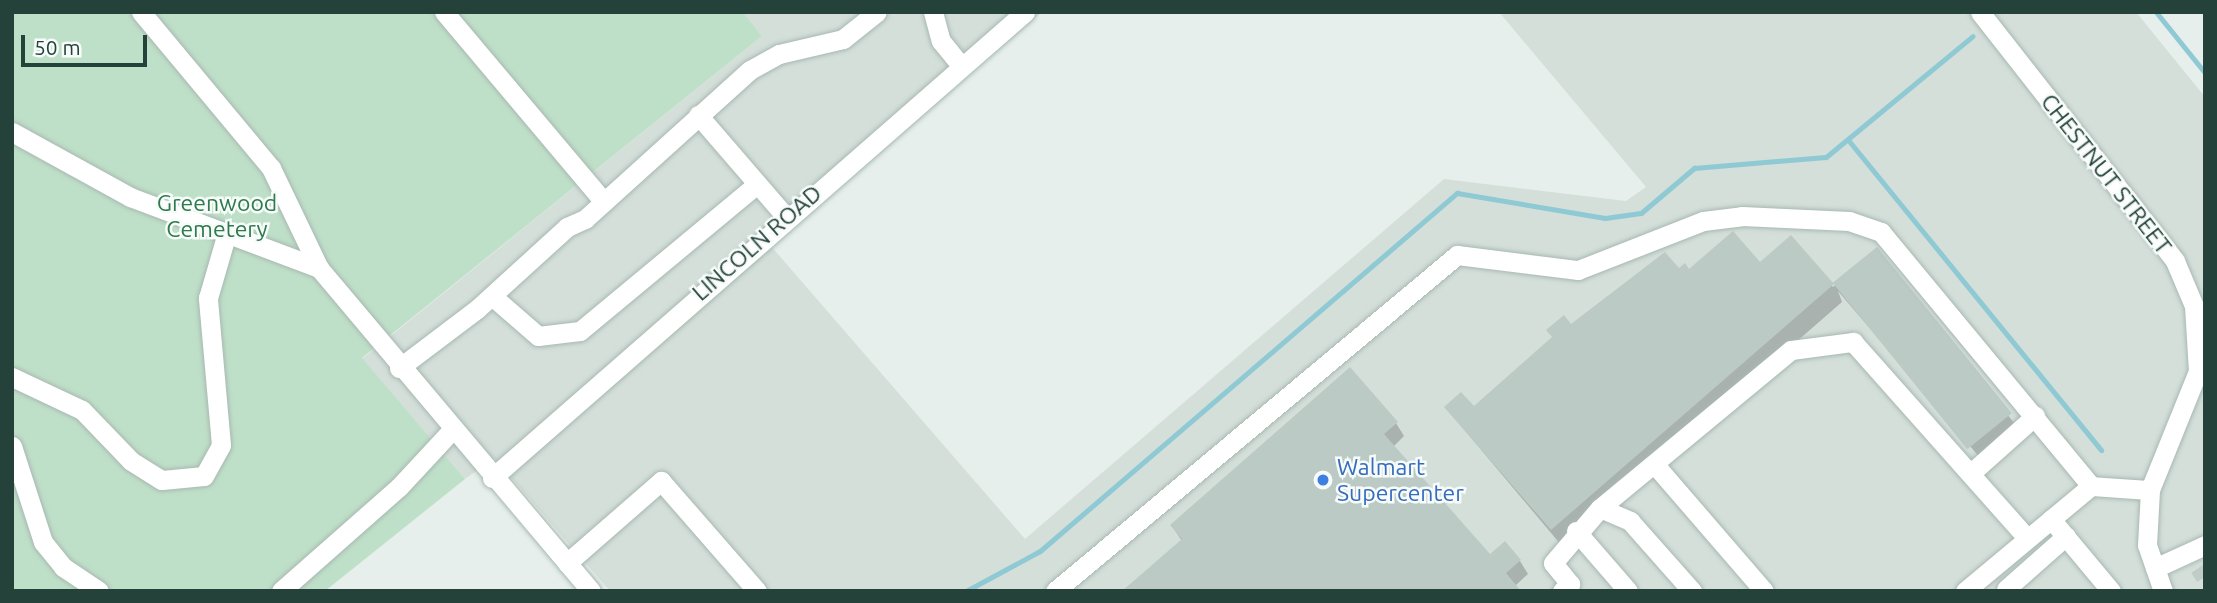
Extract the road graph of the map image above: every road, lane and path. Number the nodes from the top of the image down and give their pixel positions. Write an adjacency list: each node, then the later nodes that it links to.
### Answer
1 (141, 12): 14 (street)
2 (444, 12): 11 (street)
3 (877, 12): 8 (street)
4 (933, 12): 7 (street)
5 (1025, 12): 7 (street, LINCOLN ROAD)
6 (1980, 12): 16 (street, CHESTNUT STREET)
7 (962, 66): 12 (street, LINCOLN ROAD)
8 (698, 115): 10 (street); 11 (street)
9 (14, 129): 13 (street)
10 (756, 185): 12 (street); 15 (street)
11 (604, 202): 15 (street)
12 (787, 218): 24 (street, LINCOLN ROAD)
13 (226, 236): 14 (street); 18 (street)
14 (319, 268): 17 (street)
15 (492, 296): 17 (street)
16 (2203, 347): 26 (street, CHESTNUT STREET)
17 (399, 368): 20 (street)
18 (12, 377)
19 (2035, 416): 23 (street); 25 (street); 42 (street)
20 (451, 431): 24 (street); 39 (street)
21 (12, 446): 38 (street)
22 (1656, 466): 23 (street); 27 (street); 45 (street)
23 (1971, 473): 31 (street)
24 (492, 478): 33 (street)
25 (2091, 486): 26 (street); 28 (street)
26 (2150, 489): 34 (street, CHESTNUT STREET)
27 (1600, 508): 29 (street); 44 (street)
28 (2052, 519): 30 (street); 31 (street)
29 (1576, 531): 36 (street); 43 (street)
30 (2066, 536): 37 (street); 47 (street)
31 (2027, 538): 35 (street)
32 (2201, 552): 34 (street)
33 (567, 563): 40 (street); 41 (street)
34 (2155, 568): 48 (street, CHESTNUT STREET)
35 (1989, 570): 37 (street); 46 (street)
36 (1569, 589)
37 (2006, 590)
38 (99, 591)
39 (281, 591)
40 (591, 591)
41 (757, 591)
42 (1055, 591)
43 (1628, 591)
44 (1692, 591)
45 (1764, 591)
46 (1965, 591)
47 (2111, 591)
48 (2164, 591)

